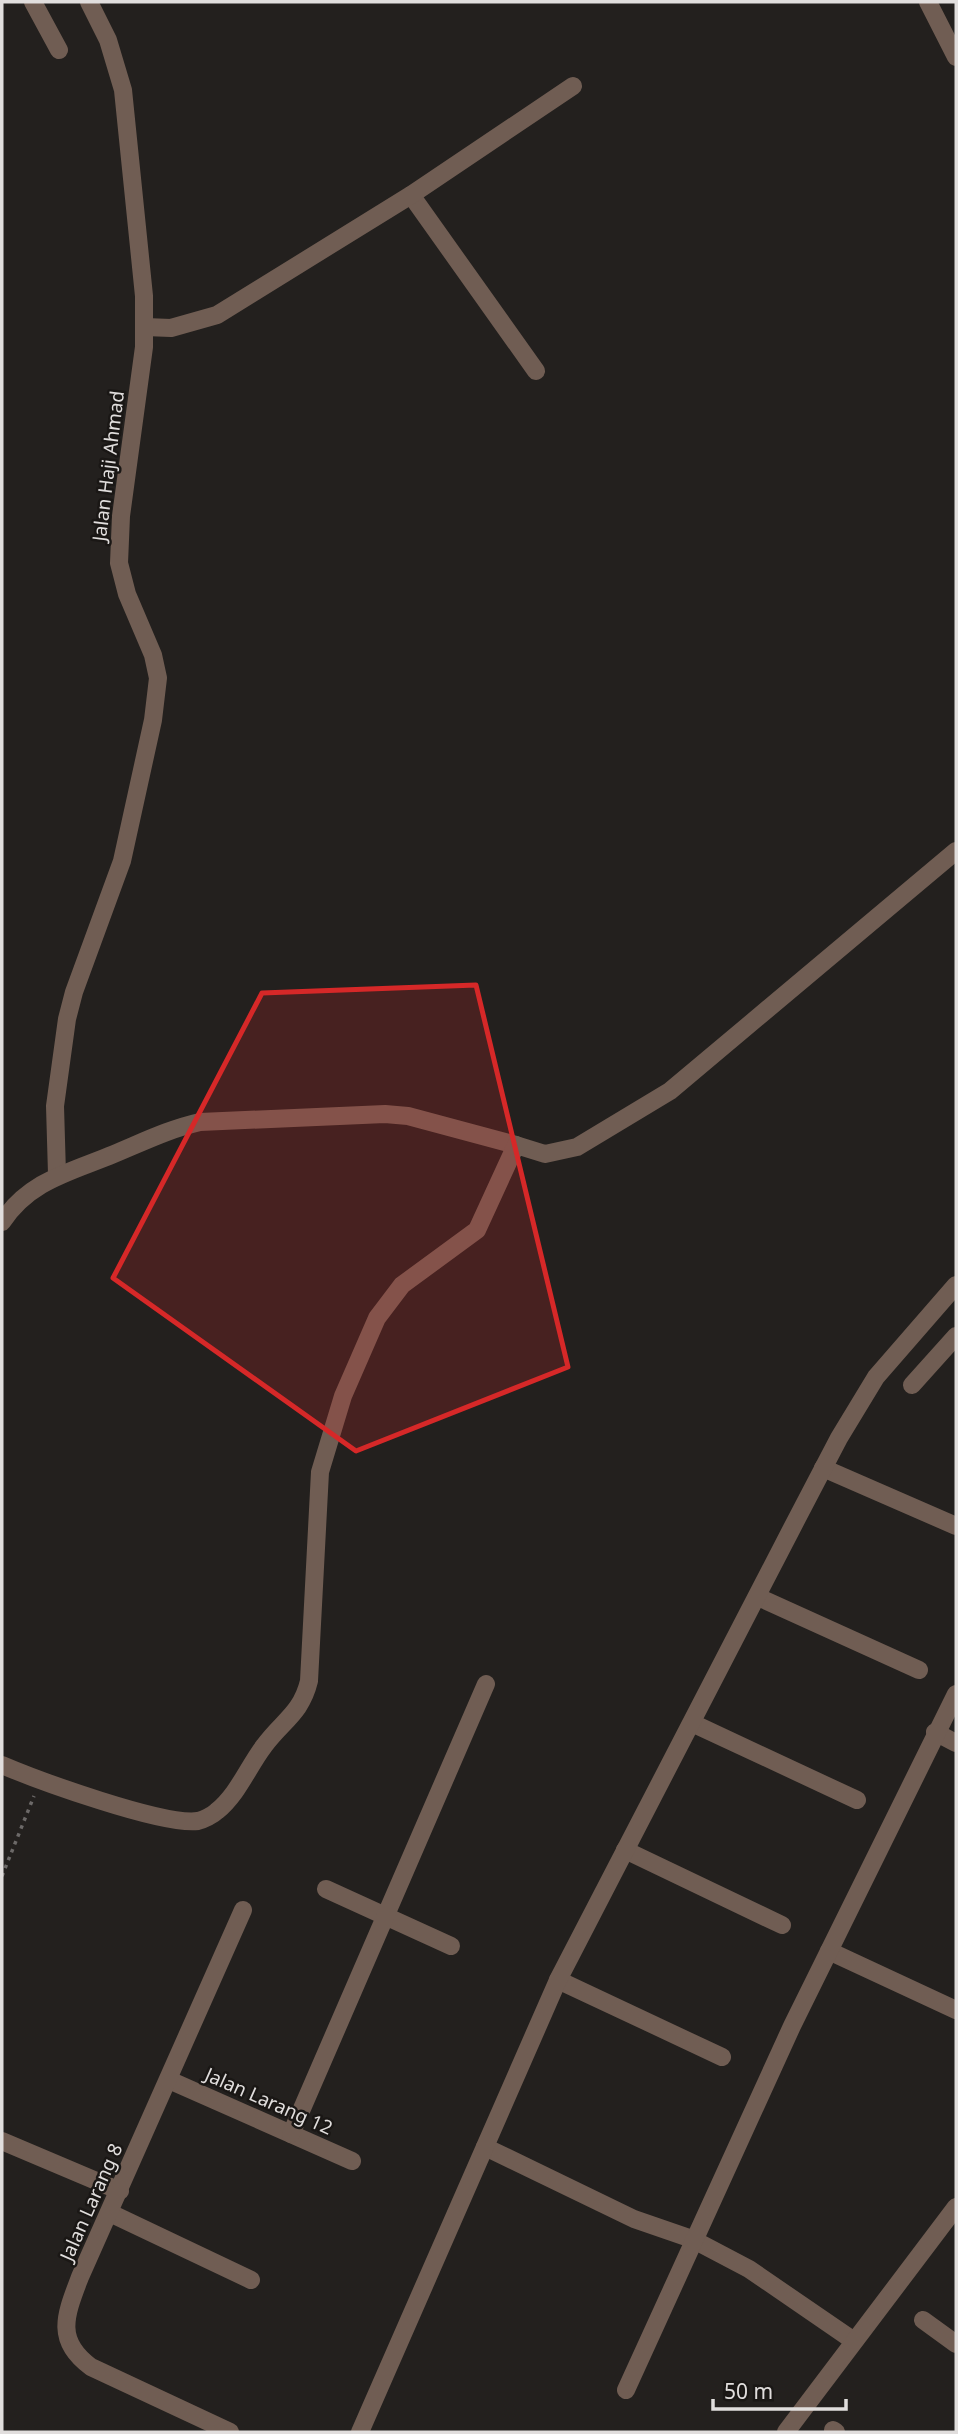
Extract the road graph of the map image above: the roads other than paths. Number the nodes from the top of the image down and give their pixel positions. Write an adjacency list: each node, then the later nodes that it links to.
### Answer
1 (33, 2): 4 (street)
2 (89, 2): 8 (street, Jalan Haji Ahmad)
3 (928, 2): 5 (street)
4 (59, 50)
5 (956, 57)
6 (573, 86): 7 (street)
7 (411, 195): 8 (street); 9 (street)
8 (145, 327): 12 (street, Jalan Haji Ahmad)
9 (536, 371)
10 (956, 851): 11 (street)
11 (516, 1145): 12 (street); 26 (street)
12 (57, 1174): 13 (street)
13 (2, 1222)
14 (956, 1285): 17 (street)
15 (956, 1336): 16 (street)
16 (912, 1385)
17 (823, 1468): 18 (street); 19 (street)
18 (956, 1526)
19 (758, 1597): 20 (street); 23 (street)
20 (919, 1670)
21 (486, 1684): 31 (street)
22 (956, 1694): 24 (street)
23 (692, 1723): 27 (street); 28 (street)
24 (934, 1732): 25 (street); 34 (street)
25 (956, 1743)
26 (2, 1765)
27 (858, 1800)
28 (625, 1850): 32 (street); 35 (street)
29 (326, 1889): 31 (street)
30 (243, 1910): 38 (street, Jalan Larang 8)
31 (386, 1916): 33 (street); 39 (street)
32 (782, 1925)
33 (451, 1945)
34 (829, 1951): 36 (street); 46 (street)
35 (558, 1980): 37 (street); 41 (street)
36 (956, 2010)
37 (722, 2057)
38 (169, 2080): 39 (street, Jalan Larang 12); 43 (street, Jalan Larang 8)
39 (291, 2134): 42 (street, Jalan Larang 12)
40 (2, 2141): 43 (street)
41 (485, 2147): 46 (street); 54 (street)
42 (352, 2161)
43 (120, 2191): 45 (street, Jalan Larang 8)
44 (956, 2207): 49 (street)
45 (110, 2213): 47 (street); 52 (street, Jalan Larang 8)
46 (692, 2239): 49 (street); 51 (street)
47 (251, 2280)
48 (923, 2320): 50 (street)
49 (853, 2341): 55 (street)
50 (956, 2344)
51 (626, 2390)
52 (200, 2426): 53 (street, Jalan Larang 8)
53 (230, 2432)
54 (360, 2432)
55 (786, 2432)

